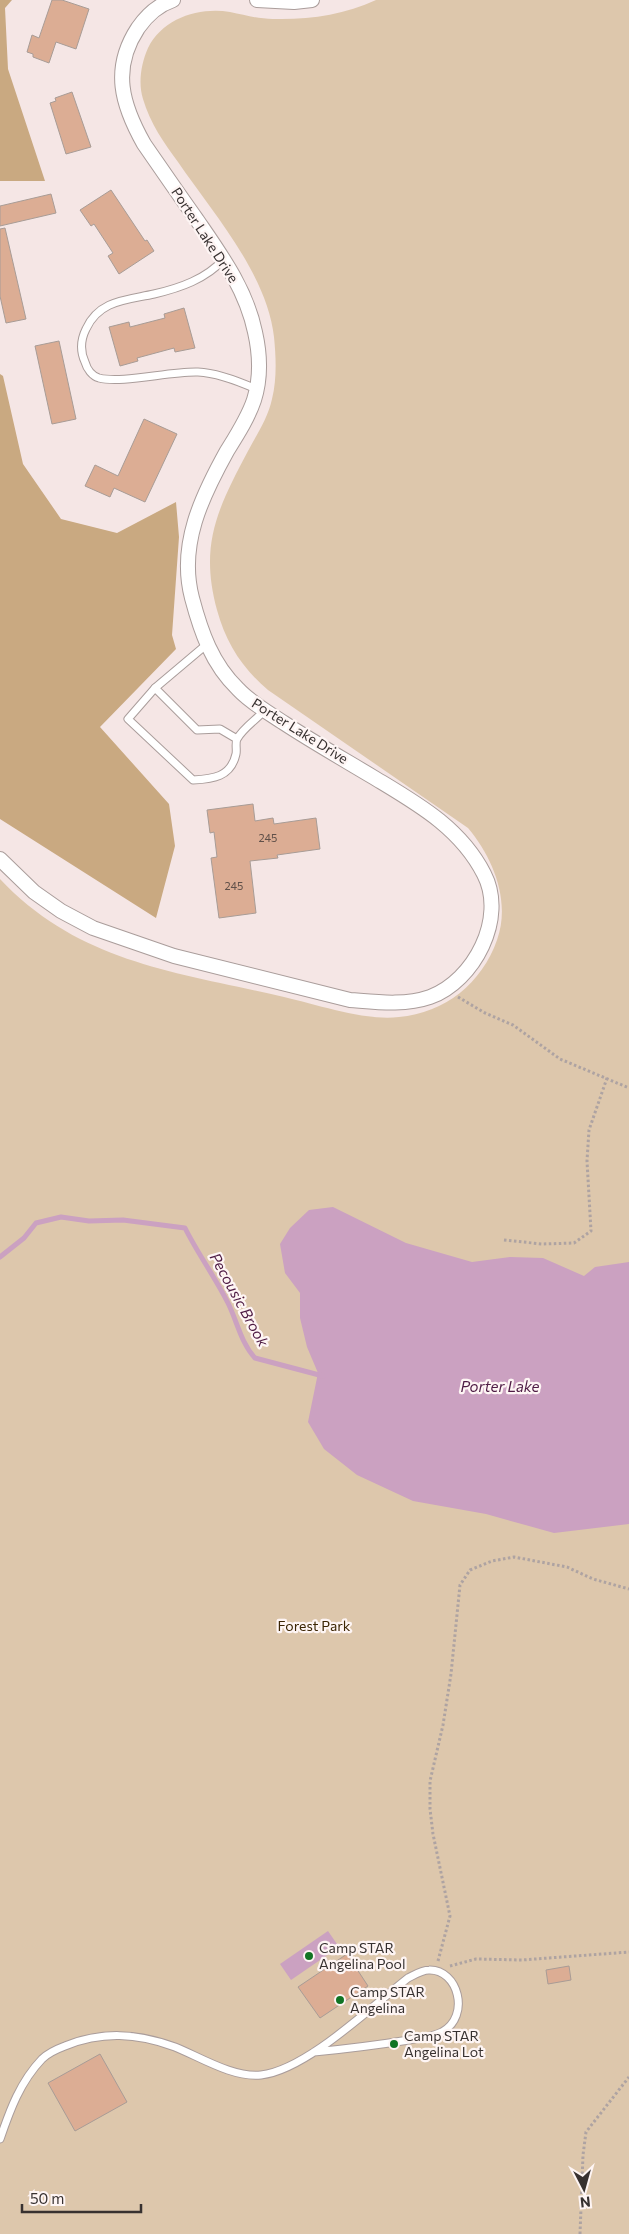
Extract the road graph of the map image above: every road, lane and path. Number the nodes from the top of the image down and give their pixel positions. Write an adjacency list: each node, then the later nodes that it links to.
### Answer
1 (173, 0): 4 (street, Porter Lake Drive)
2 (257, 0): 3 (street)
3 (312, 0)
4 (224, 259): 5 (street, Porter Lake Drive); 5 (lane)
5 (256, 389): 6 (street, Porter Lake Drive)
6 (206, 645): 7 (lane); 8 (street, Porter Lake Drive)
7 (155, 688): 9 (lane); 9 (lane)
8 (265, 710): 9 (lane); 11 (street, Porter Lake Drive)
9 (237, 739)
10 (0, 859): 11 (street, Porter Lake Drive)
11 (445, 990): 12 (path)
12 (607, 1078): 13 (path); 14 (path)
13 (629, 1088)
14 (504, 1240)
15 (629, 1590): 17 (path)
16 (629, 1952): 17 (path)
17 (436, 1971): 18 (lane); 18 (lane)
18 (314, 2052): 20 (lane)
19 (629, 2077): 21 (path)
20 (0, 2139)
21 (580, 2234)

